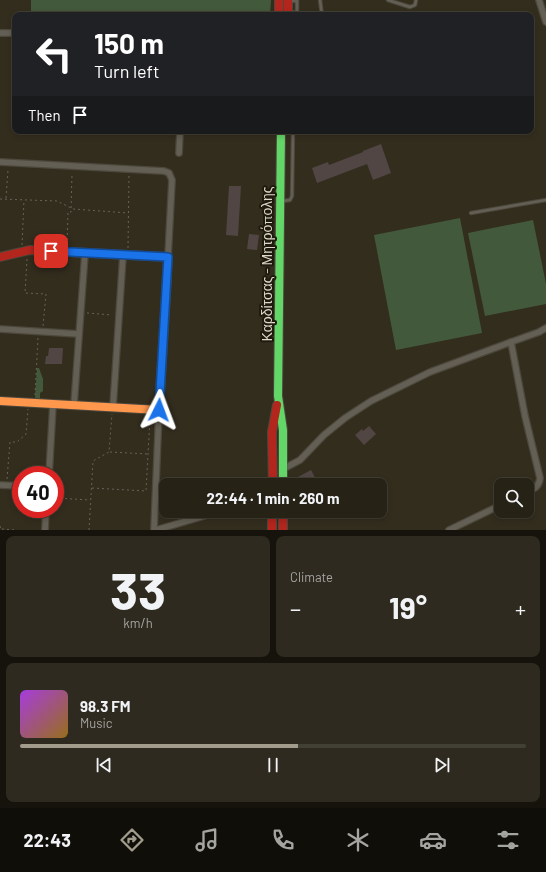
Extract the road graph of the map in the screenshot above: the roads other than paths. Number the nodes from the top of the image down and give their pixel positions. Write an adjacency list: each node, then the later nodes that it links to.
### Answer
1 (280, 0): 2 (lane); 8 (main road)
2 (288, 0): 3 (lane); 9 (main road)
3 (297, 0): 10 (lane)
4 (320, 0): 11 (lane)
5 (388, 0): 6 (lane)
6 (416, 0)
7 (539, 0): 12 (street)
8 (279, 12)
9 (288, 12)
10 (297, 12)
11 (322, 12)
12 (546, 22)
13 (0, 33): 14 (street)
14 (12, 33)
15 (180, 134): 18 (street)
16 (280, 134): 20 (main road, Καρδίτσας - Μητρόπολης)
17 (293, 134): 20 (lane)
18 (179, 153)
19 (0, 162): 26 (street)
20 (280, 200): 31 (main road, Καρδίτσας - Μητρόπολης)
21 (546, 200): 22 (lane)
22 (471, 213)
23 (85, 253): 24 (main road); 25 (main road); 29 (street)
24 (126, 254): 26 (main road); 35 (street)
25 (0, 257)
26 (168, 257): 36 (main road)
27 (546, 328): 30 (street)
28 (0, 329): 29 (street)
29 (79, 334): 34 (street)
30 (511, 342): 38 (street); 43 (street)
31 (278, 396): 38 (main road, Καρδίτσας - Μητρόπολης); 39 (main road, Καρδίτσας - Μητρόπολης)
32 (0, 401): 33 (main road)
33 (53, 404): 34 (main road); 37 (street)
34 (74, 405): 35 (main road)
35 (113, 407): 36 (main road)
36 (159, 410): 50 (street)
37 (50, 466)
38 (283, 469): 40 (main road, Καρδίτσας - Μητρόπολης)
39 (273, 478)
40 (283, 478)
41 (0, 485): 42 (street)
42 (12, 485)
43 (534, 489)
44 (494, 508): 53 (street)
45 (46, 518): 49 (street)
46 (197, 518): 50 (street)
47 (272, 518): 51 (main road)
48 (283, 518): 52 (main road)
49 (45, 530)
50 (155, 530)
51 (272, 530)
52 (283, 530)
53 (449, 530)

